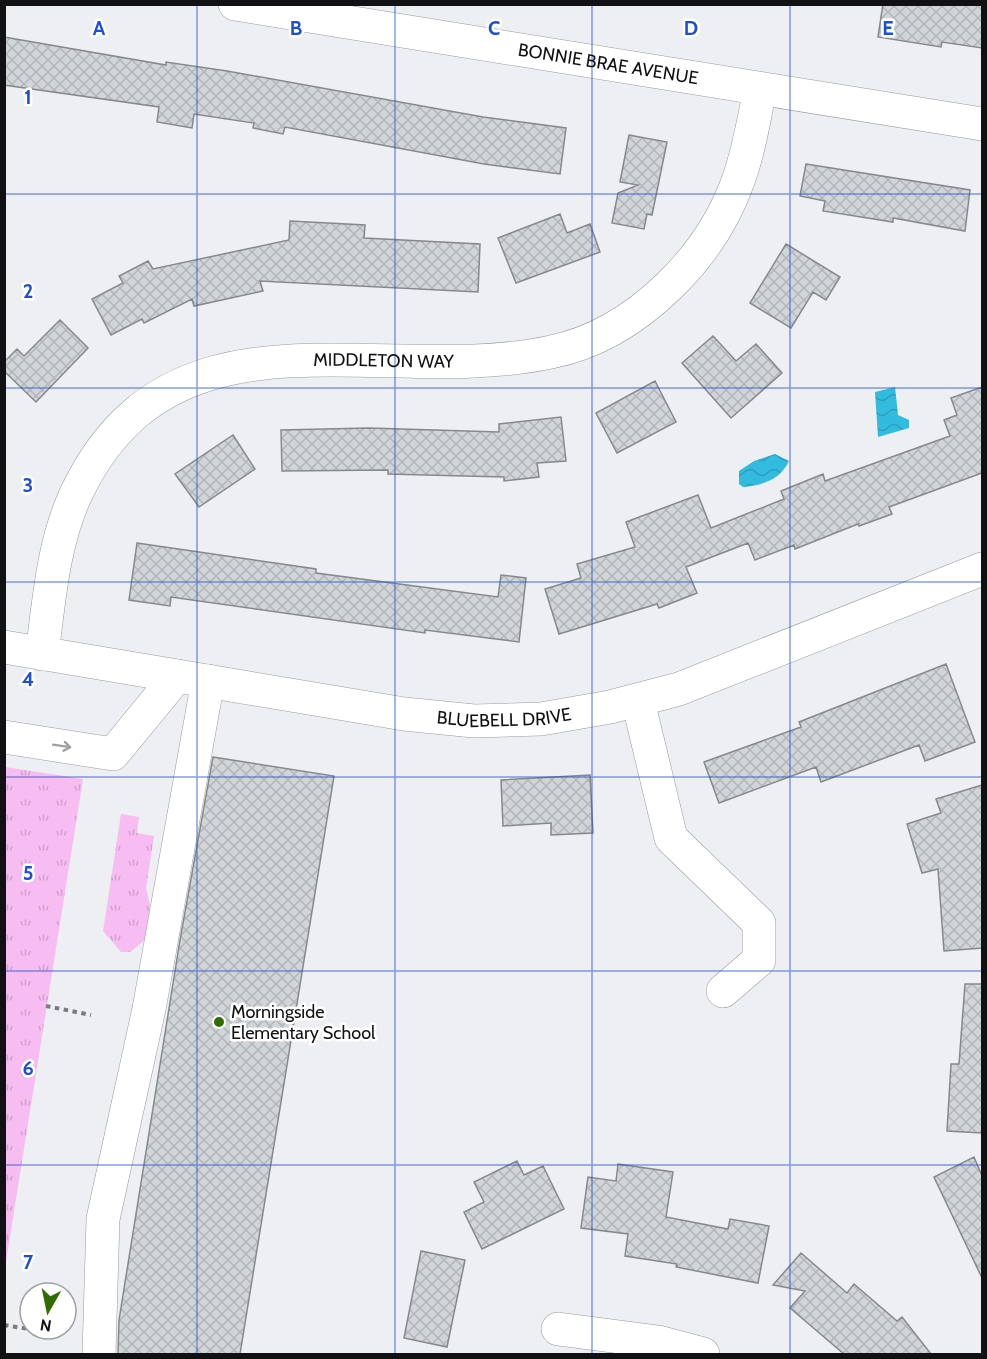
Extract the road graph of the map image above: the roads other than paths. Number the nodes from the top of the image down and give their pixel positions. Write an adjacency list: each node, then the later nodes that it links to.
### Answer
1 (235, 4): 2 (street, BONNIE BRAE AVENUE)
2 (760, 89): 3 (street, BONNIE BRAE AVENUE); 6 (street, MIDDLETON WAY)
3 (982, 124)
4 (982, 569): 9 (street, BLUEBELL DRIVE)
5 (4, 647): 6 (street, BLUEBELL DRIVE)
6 (42, 654): 7 (street, BLUEBELL DRIVE)
7 (177, 676): 8 (street, BLUEBELL DRIVE); 10 (street, one-way to 7)
8 (208, 681): 9 (street, BLUEBELL DRIVE); 13 (street)
9 (638, 701): 11 (street)
10 (4, 737)
11 (723, 991)
12 (558, 1329): 14 (street)
13 (99, 1354)
14 (703, 1354)

